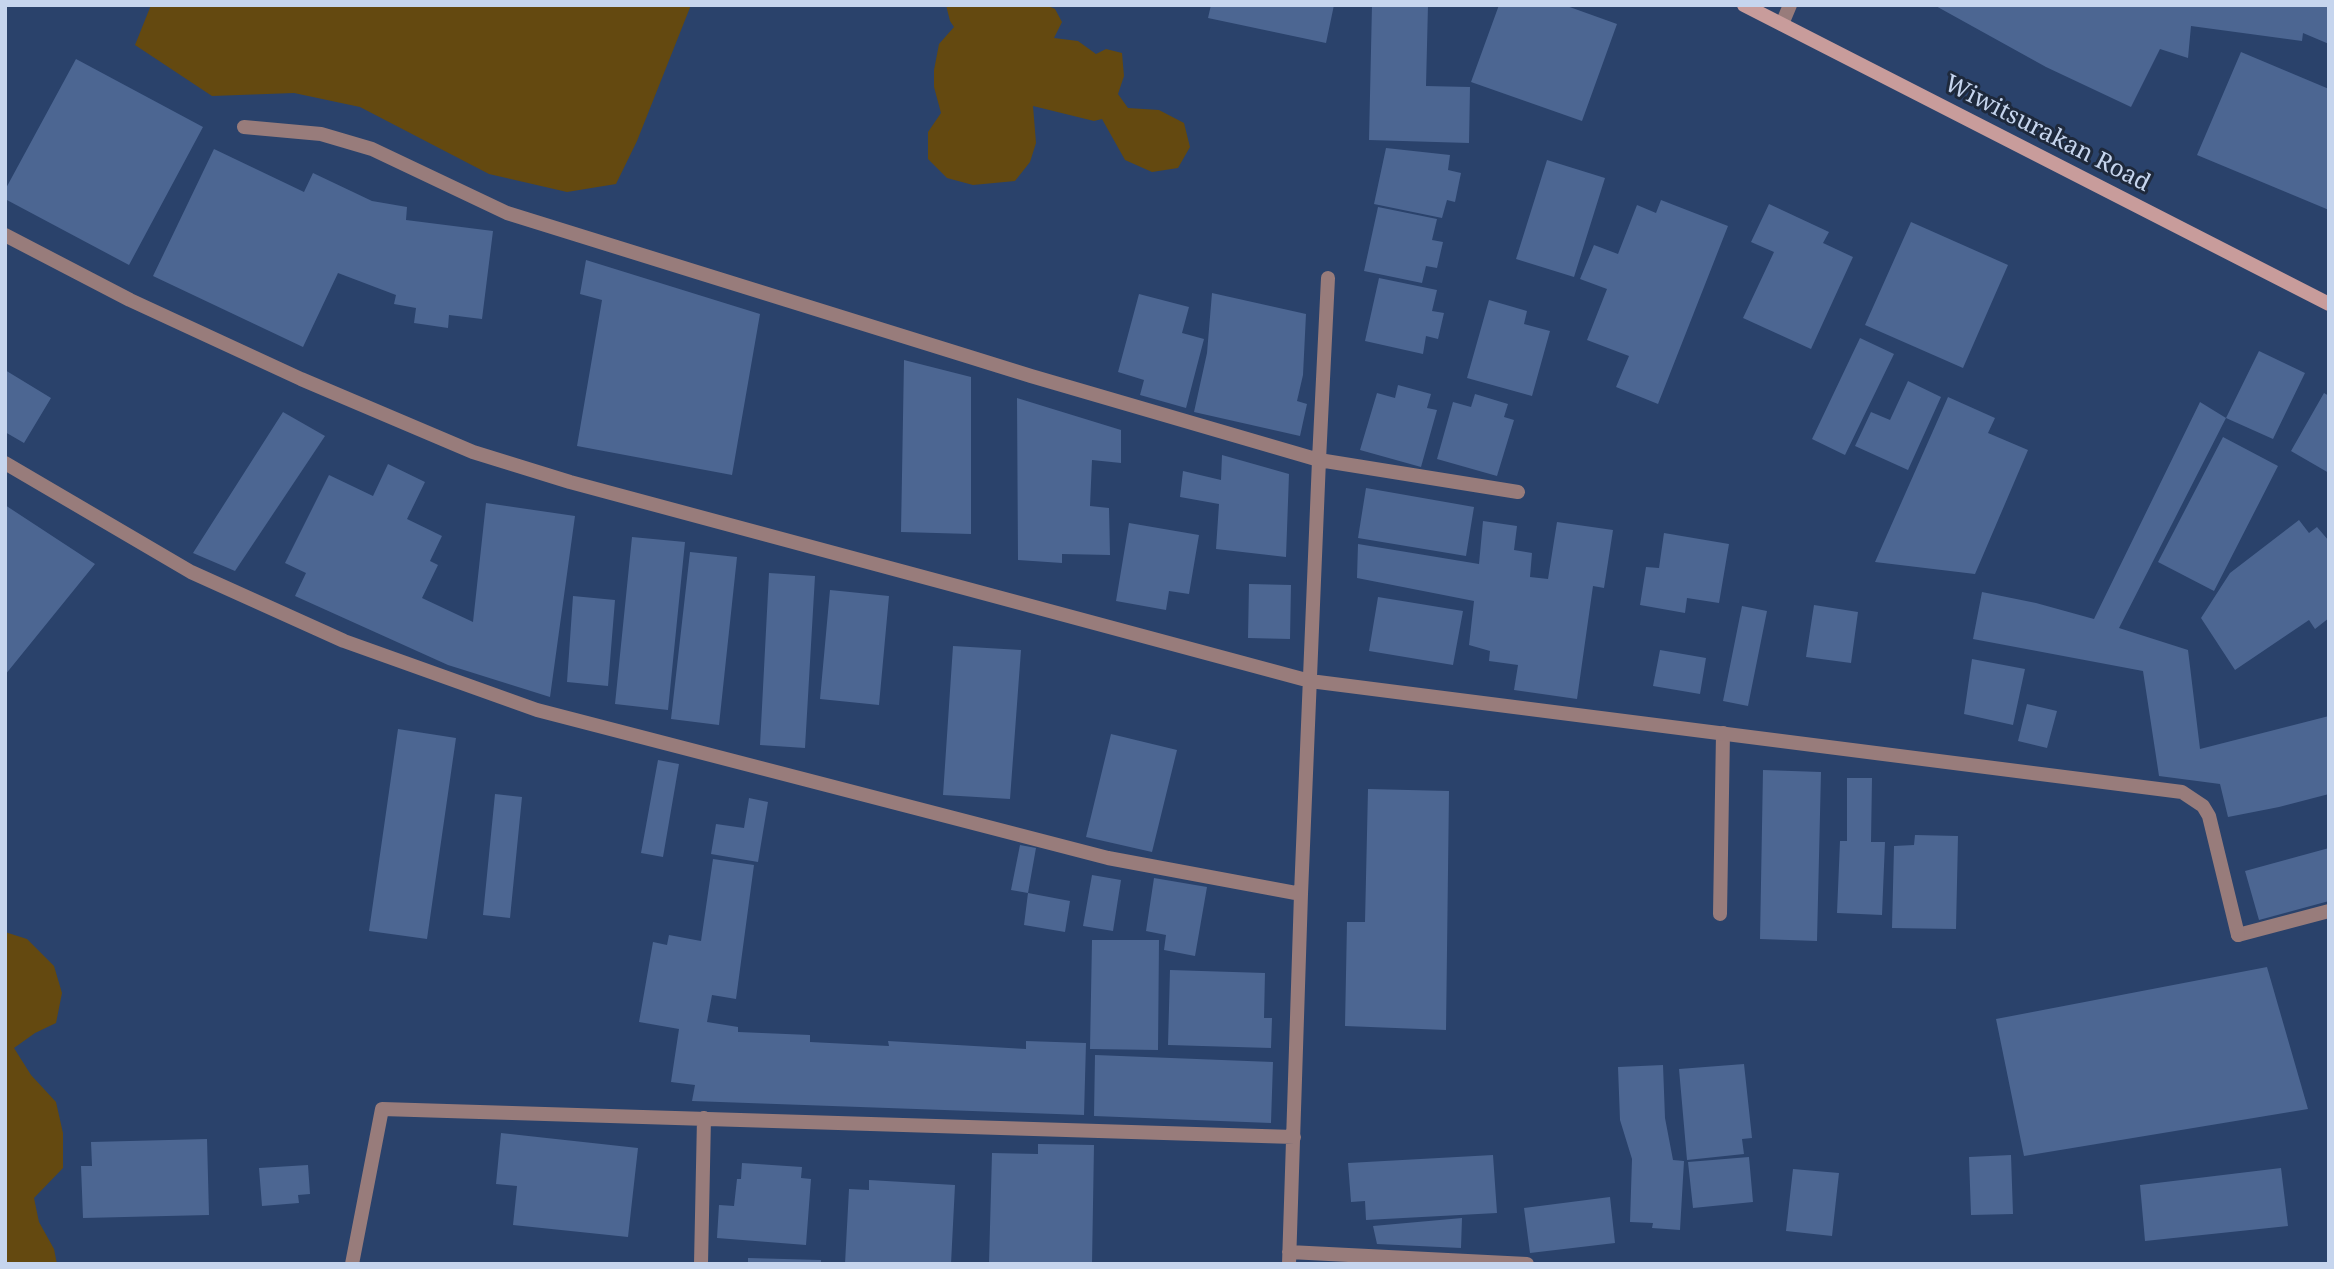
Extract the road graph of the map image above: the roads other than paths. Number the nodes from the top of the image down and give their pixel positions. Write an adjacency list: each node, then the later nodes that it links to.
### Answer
1 (1744, 5): 3 (main road, Wiwitsurakan Road)
2 (1790, 5): 3 (street)
3 (1782, 24): 7 (main road, Wiwitsurakan Road)
4 (244, 127): 8 (street)
5 (5, 235): 11 (street)
6 (1328, 278): 8 (street)
7 (2329, 304)
8 (1319, 460): 10 (street); 11 (street)
9 (5, 463): 13 (street)
10 (1518, 492)
11 (1310, 681): 12 (street); 13 (street)
12 (1723, 733): 14 (street); 15 (street)
13 (1301, 894): 17 (street)
14 (2329, 911)
15 (1720, 914)
16 (704, 1118): 17 (street); 19 (street); 20 (street)
17 (1294, 1137): 18 (street)
18 (1289, 1258): 21 (street)
19 (352, 1264)
20 (701, 1264)
21 (1527, 1264)

